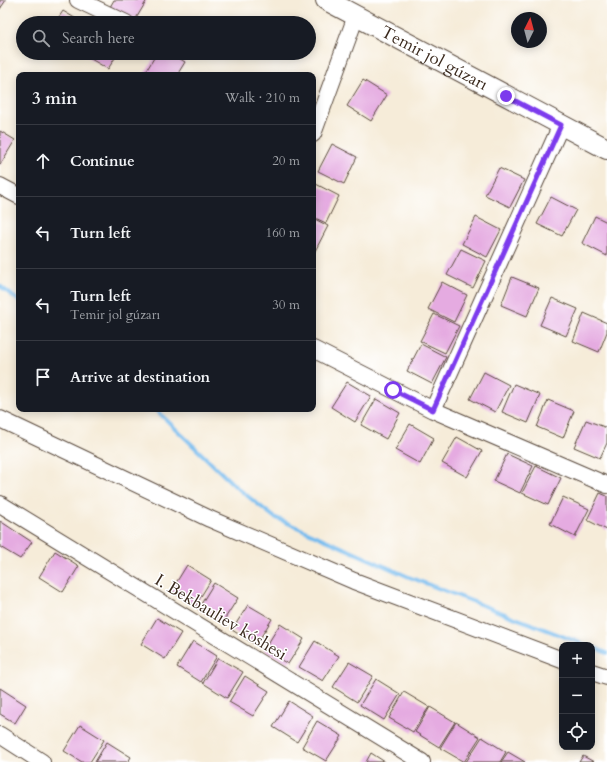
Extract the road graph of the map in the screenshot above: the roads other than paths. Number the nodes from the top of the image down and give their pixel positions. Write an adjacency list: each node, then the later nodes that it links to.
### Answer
1 (78, 0): 3 (street)
2 (326, 0): 4 (street, Temir jol gúzarı)
3 (111, 16)
4 (356, 16): 5 (street, Temir jol gúzarı); 6 (street)
5 (561, 125): 7 (street, Temir jol gúzarı); 11 (street)
6 (316, 126)
7 (607, 149)
8 (0, 186): 9 (street)
9 (16, 194)
10 (316, 351): 11 (street)
11 (433, 410): 13 (street)
12 (0, 419): 15 (street)
13 (607, 485)
14 (0, 504): 20 (street, I. Bekbauliev kóshesi)
15 (559, 659)
16 (595, 673): 17 (street)
17 (607, 677)
18 (0, 735): 19 (street)
19 (42, 762)
20 (422, 762)

